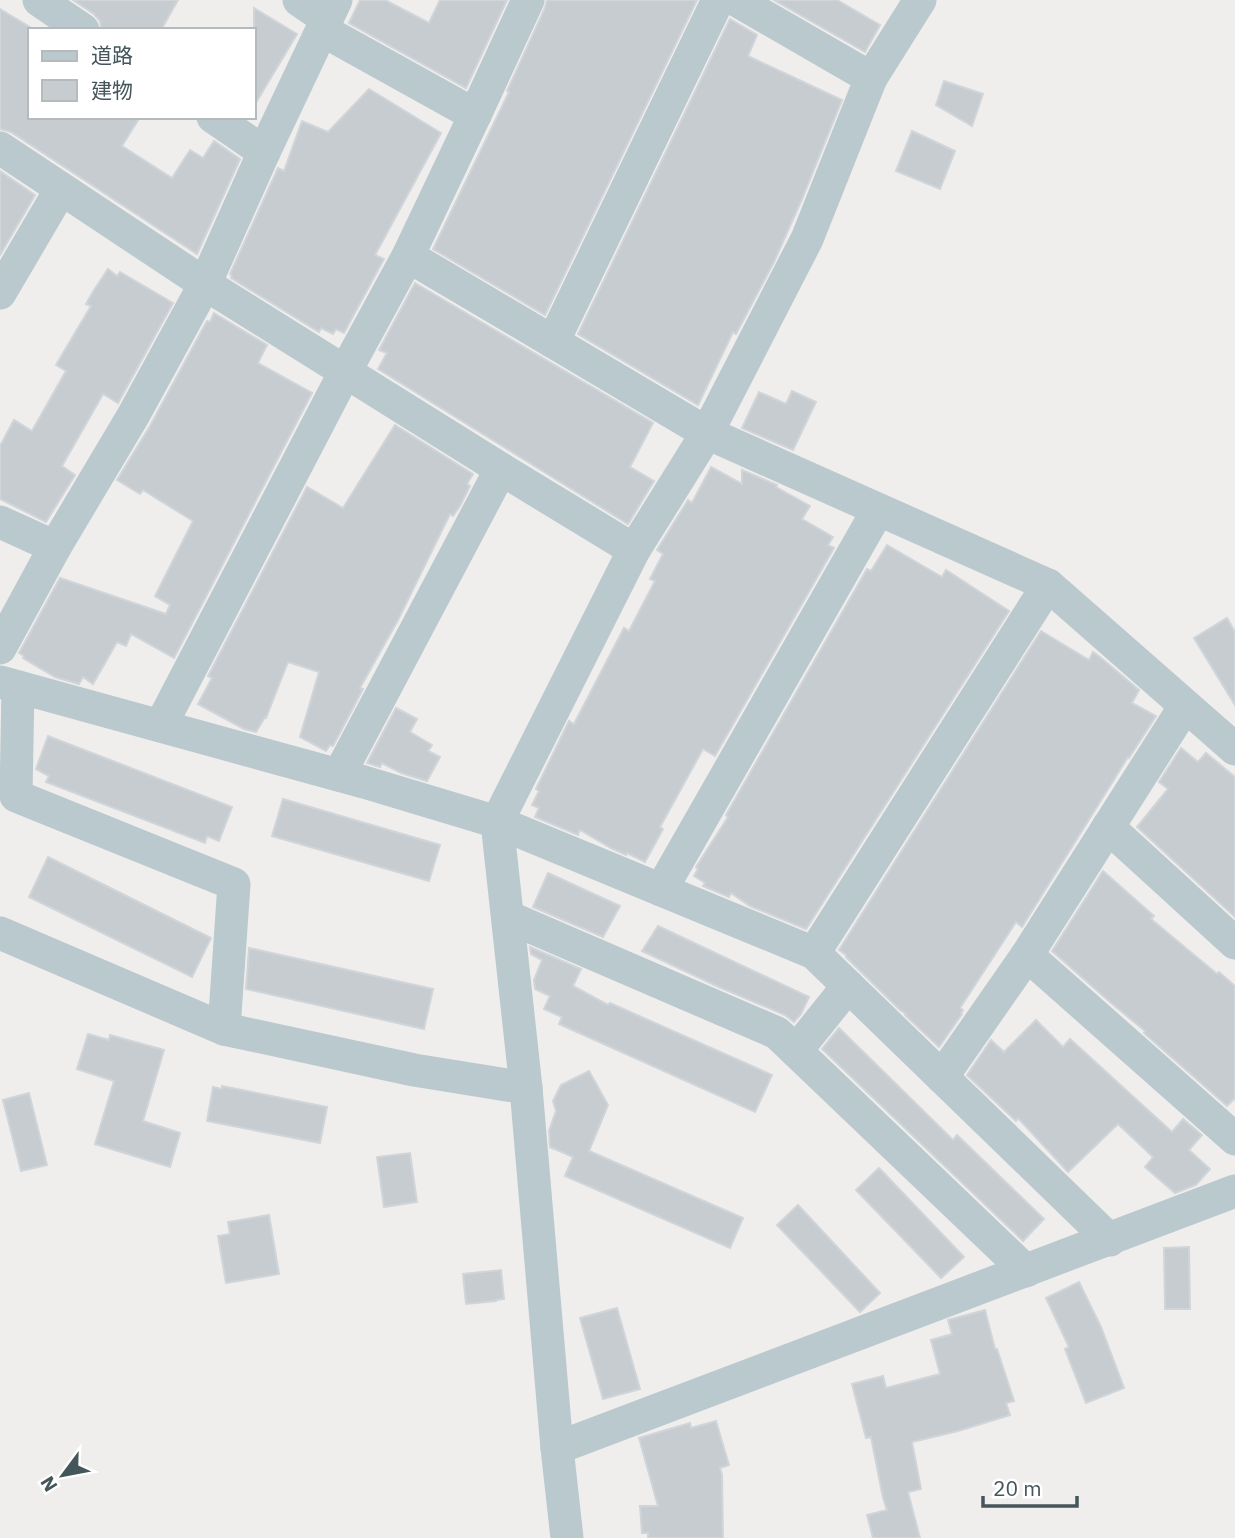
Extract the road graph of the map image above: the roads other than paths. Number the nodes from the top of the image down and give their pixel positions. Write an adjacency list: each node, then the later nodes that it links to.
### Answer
1 (39, 0): 8 (street)
2 (299, 0): 7 (street)
3 (528, 0): 10 (street)
4 (718, 0): 18 (street)
5 (736, 0): 9 (street)
6 (920, 0): 9 (street)
7 (328, 16): 10 (street); 13 (street)
8 (80, 28)
9 (871, 78): 20 (street)
10 (475, 115): 15 (street)
11 (216, 119): 13 (street)
12 (0, 148): 14 (street)
13 (264, 152): 16 (street)
14 (61, 189): 16 (street); 17 (street)
15 (408, 256): 18 (street); 19 (street)
16 (205, 284): 19 (street); 24 (street)
17 (0, 293)
18 (553, 342): 20 (street)
19 (345, 372): 21 (street); 30 (street)
20 (707, 433): 22 (street); 25 (street)
21 (501, 470): 25 (street); 32 (street)
22 (878, 510): 26 (street); 35 (street)
23 (0, 522): 24 (street)
24 (55, 547): 27 (street)
25 (634, 550): 33 (street)
26 (1048, 585): 29 (street); 39 (street)
27 (0, 648)
28 (9, 684): 30 (street); 42 (street)
29 (1185, 706): 31 (street); 34 (street)
30 (161, 725): 32 (street)
31 (1235, 749)
32 (339, 775): 33 (street)
33 (497, 822): 35 (street); 36 (street)
34 (1108, 827): 38 (street); 40 (street)
35 (661, 890): 39 (street)
36 (508, 917): 43 (street); 45 (street)
37 (0, 933): 42 (street)
38 (1235, 943)
39 (814, 953): 41 (street)
40 (1027, 955): 44 (street); 46 (street)
41 (848, 986): 43 (street); 44 (street)
42 (224, 1029): 45 (street)
43 (796, 1051): 49 (street)
44 (942, 1077): 48 (street)
45 (526, 1088): 50 (street)
46 (1235, 1139)
47 (1235, 1191): 48 (street)
48 (1110, 1240): 49 (street)
49 (1026, 1271): 50 (street)
50 (557, 1448): 51 (street)
51 (567, 1538)

